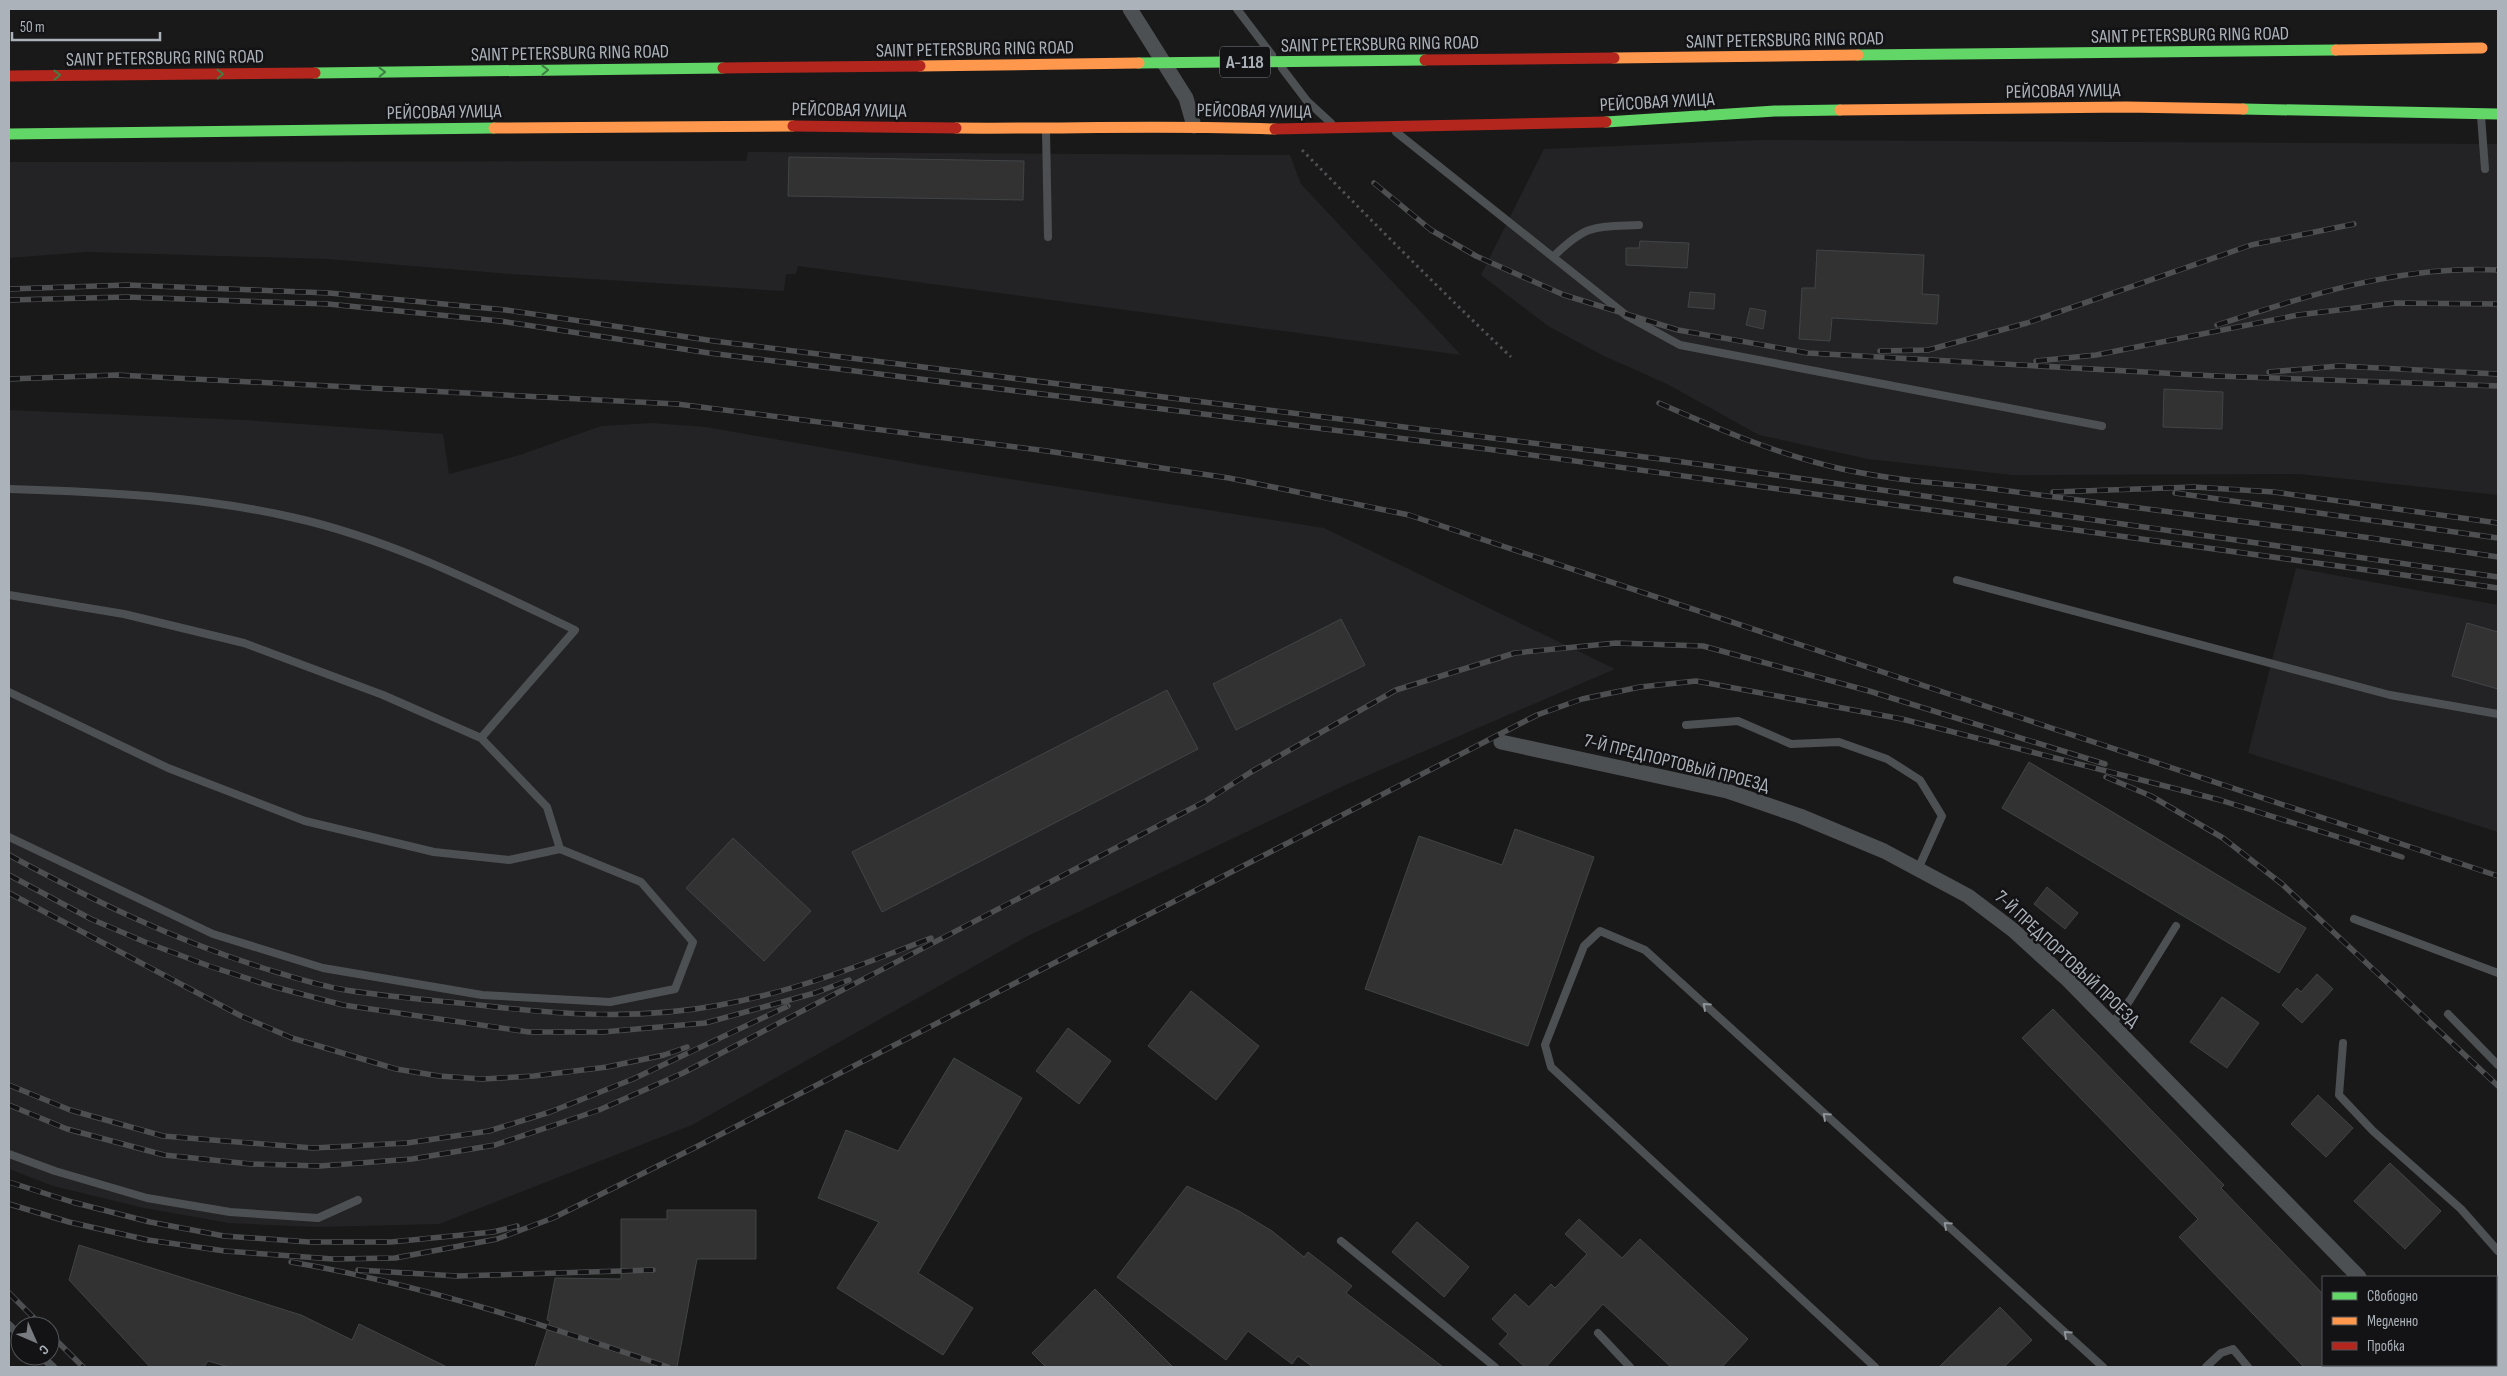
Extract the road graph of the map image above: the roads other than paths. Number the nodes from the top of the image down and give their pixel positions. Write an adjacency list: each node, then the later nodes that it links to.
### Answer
1 (1130, 9): 7 (street)
2 (1237, 9): 9 (lane)
3 (2482, 48): 4 (main road, SAINT PETERSBURG RING ROAD / А-118, one-way to 3, bridge)
4 (9, 76)
5 (2481, 114): 6 (main road, РЕЙСОВАЯ УЛИЦА); 8 (main road, РЕЙСОВАЯ УЛИЦА); 12 (lane)
6 (2498, 114)
7 (1194, 126): 9 (main road, РЕЙСОВАЯ УЛИЦА); 10 (main road, РЕЙСОВАЯ УЛИЦА)
8 (1388, 126): 9 (main road, РЕЙСОВАЯ УЛИЦА); 15 (lane)
9 (1336, 128)
10 (1046, 129): 11 (main road, РЕЙСОВАЯ УЛИЦА); 14 (lane)
11 (9, 134)
12 (2485, 169)
13 (1639, 225): 15 (lane)
14 (1048, 237)
15 (1554, 256): 16 (lane)
16 (2102, 426)
17 (9, 489): 23 (lane)
18 (1957, 580): 21 (lane)
19 (9, 595): 23 (lane)
20 (9, 692): 26 (lane)
21 (2498, 714)
22 (1686, 725): 27 (lane)
23 (481, 738): 26 (lane)
24 (1501, 742): 27 (street, 7-Й ПРЕДПОРТОВЫЙ ПРОЕЗД)
25 (9, 837): 26 (lane)
26 (560, 849)
27 (1918, 869): 32 (street, 7-Й ПРЕДПОРТОВЫЙ ПРОЕЗД)
28 (2354, 919): 30 (lane)
29 (2176, 926): 32 (lane)
30 (2498, 973)
31 (2448, 1014): 34 (lane)
32 (2112, 1024): 39 (street, 7-Й ПРЕДПОРТОВЫЙ ПРОЕЗД)
33 (2343, 1043): 38 (lane)
34 (2498, 1065)
35 (9, 1154): 36 (lane)
36 (358, 1200)
37 (1341, 1241): 41 (lane)
38 (2498, 1251)
39 (2358, 1276)
40 (1598, 1333): 42 (lane)
41 (1495, 1367)
42 (1630, 1367)
43 (1875, 1367): 44 (lane, one-way to 43)
44 (2103, 1367)
45 (2206, 1367): 46 (lane)
46 (2248, 1367)

